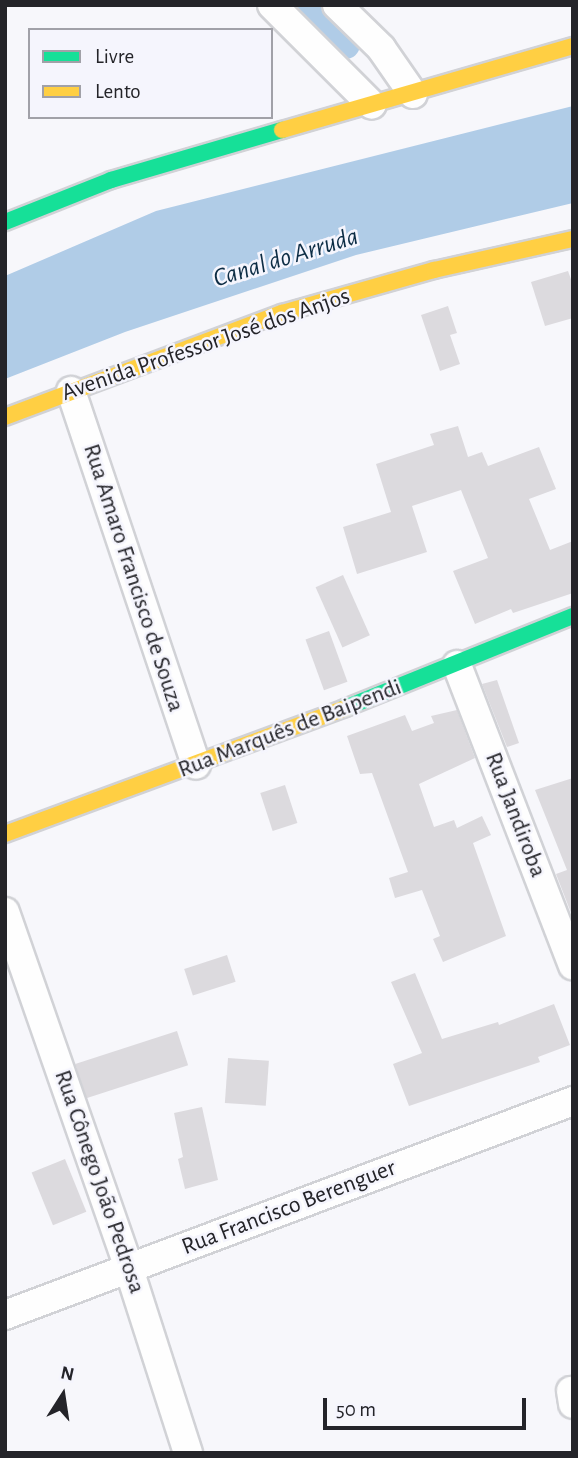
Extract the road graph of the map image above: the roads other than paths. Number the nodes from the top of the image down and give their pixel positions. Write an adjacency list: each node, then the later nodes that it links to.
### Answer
1 (272, 5): 5 (street)
2 (337, 5): 4 (street)
3 (573, 46): 4 (main road)
4 (413, 94): 5 (main road)
5 (372, 105): 6 (main road)
6 (5, 222)
7 (573, 239): 8 (main road, Avenida Professor José dos Anjos)
8 (71, 391): 9 (main road, Avenida Professor José dos Anjos); 12 (street, Rua Amaro Francisco de Souza)
9 (5, 417)
10 (573, 616): 11 (main road, Rua Marquês de Baipendi)
11 (457, 665): 12 (main road, Rua Marquês de Baipendi); 15 (street, Rua Jandiroba)
12 (196, 765): 13 (main road, Rua Marquês de Baipendi)
13 (5, 834)
14 (5, 912): 17 (street, Rua Cônego João Pedrosa)
15 (573, 965)
16 (573, 1101): 17 (street, Rua Francisco Berenguer)
17 (129, 1269): 18 (street, Rua Francisco Berenguer); 19 (street, Rua Cônego João Pedrosa)
18 (5, 1315)
19 (188, 1453)

